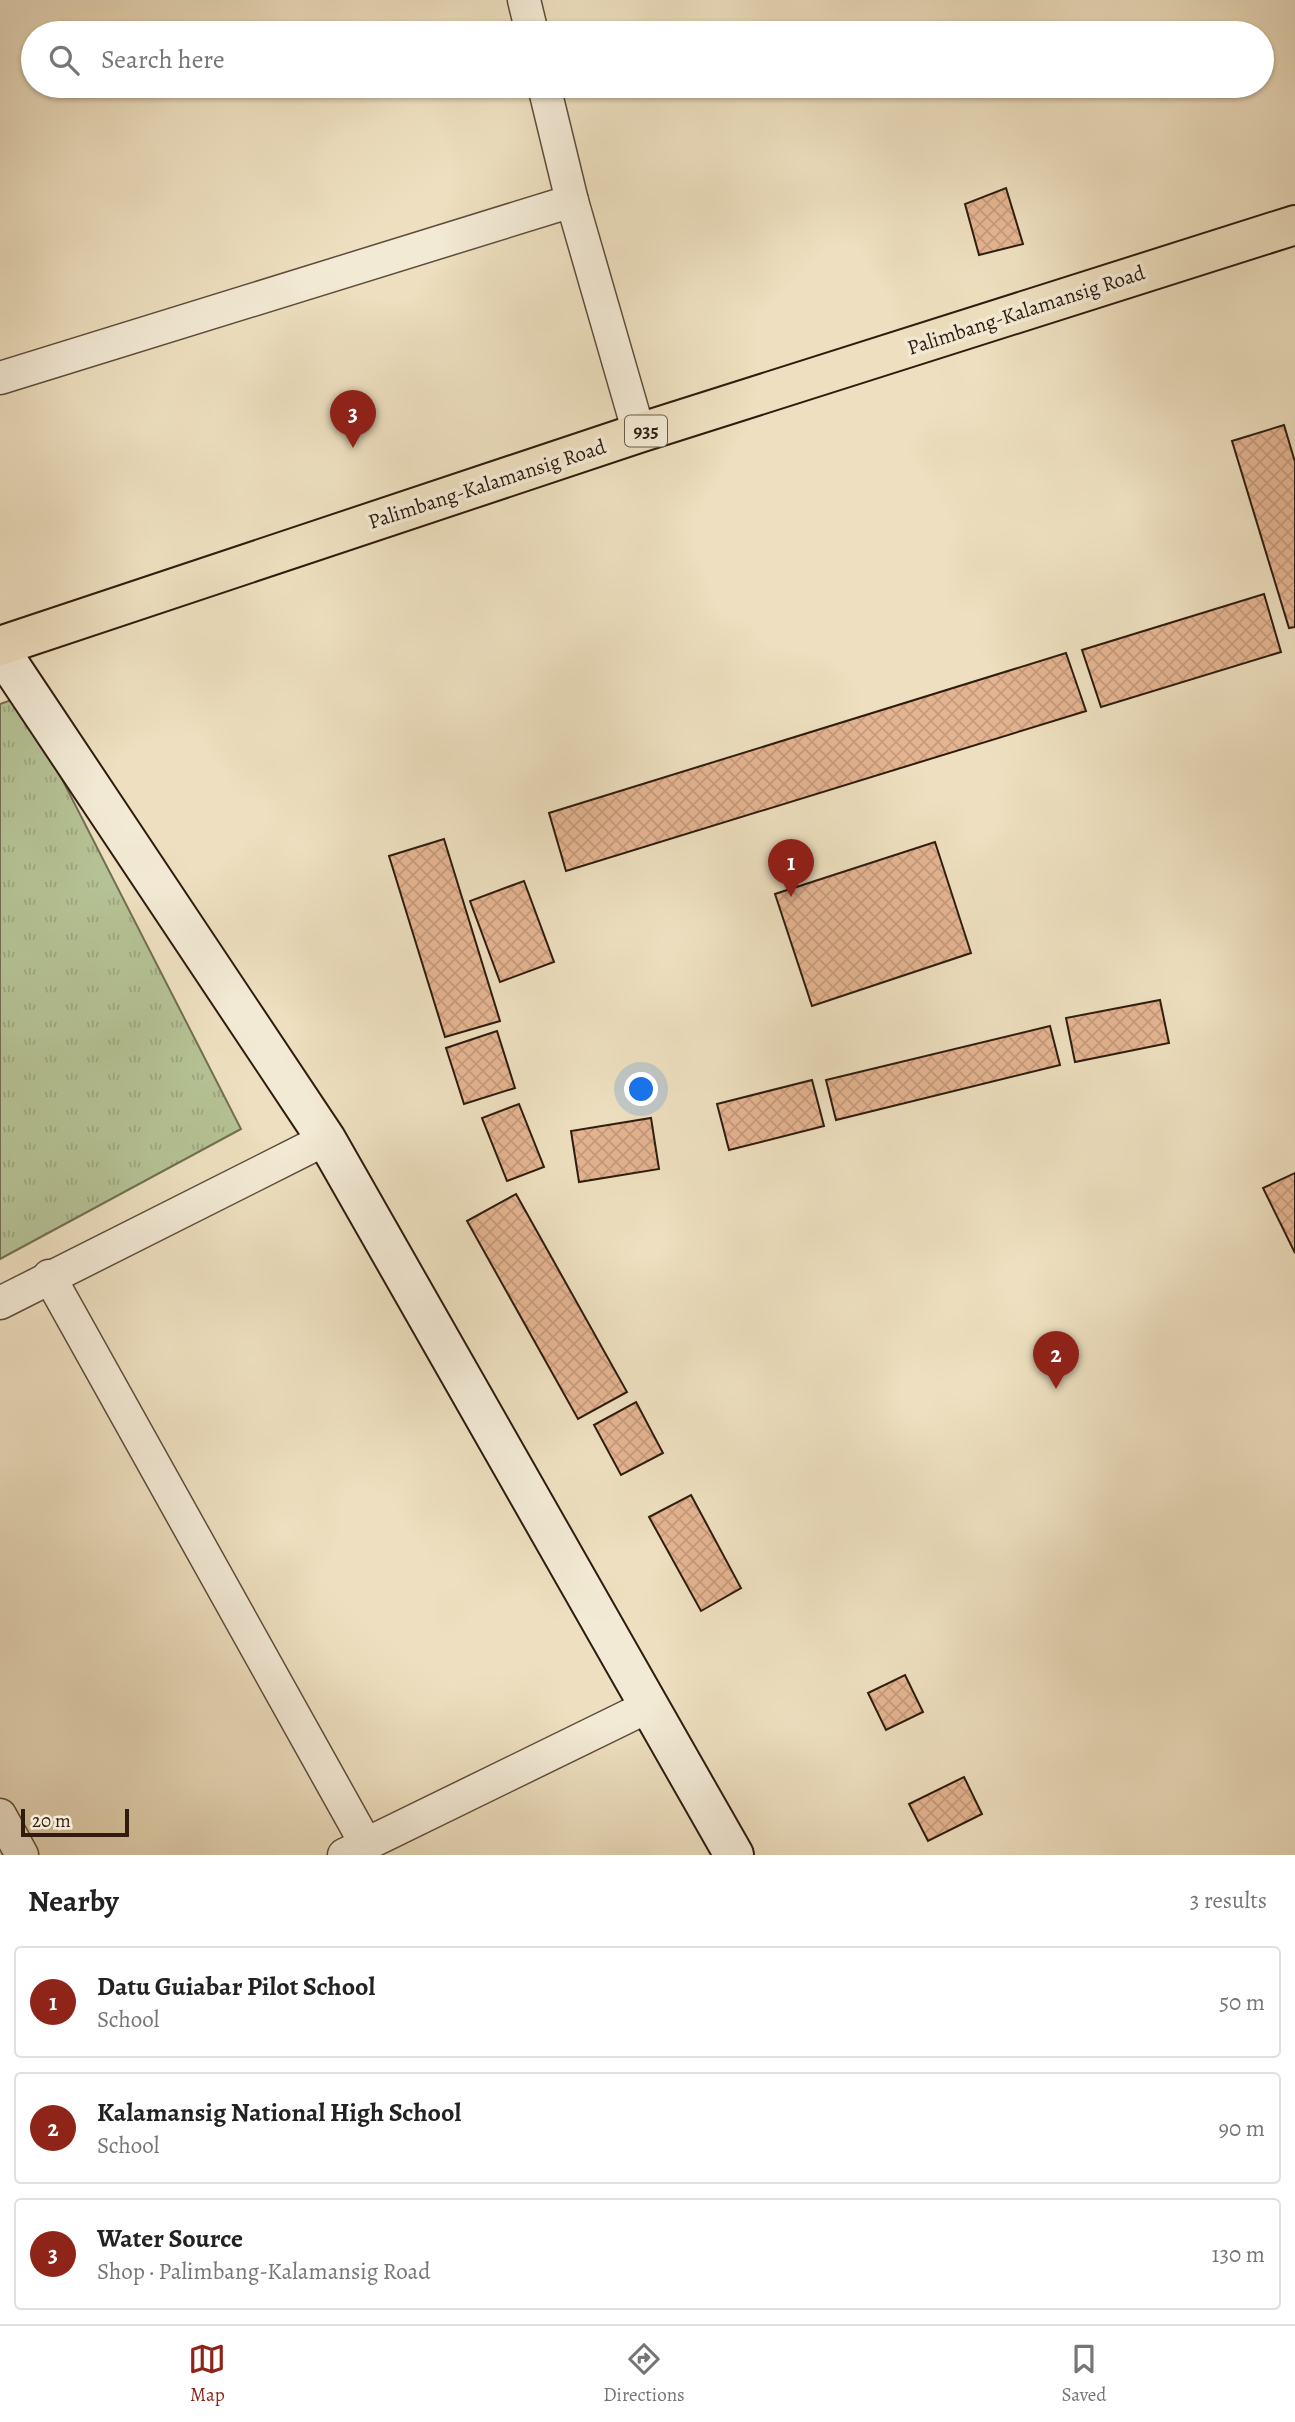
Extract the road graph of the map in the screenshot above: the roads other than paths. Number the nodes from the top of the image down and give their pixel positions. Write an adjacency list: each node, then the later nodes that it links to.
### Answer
1 (524, 0): 2 (street)
2 (529, 21)
3 (547, 98): 4 (street)
4 (572, 201): 6 (street); 7 (street)
5 (1295, 225): 7 (main road, Palimbang-Kalamansig Road / 935)
6 (0, 378)
7 (639, 433): 8 (main road, Palimbang-Kalamansig Road / 935)
8 (0, 648): 9 (street)
9 (326, 1139): 10 (street); 12 (street)
10 (49, 1276): 11 (street); 14 (street)
11 (0, 1303)
12 (651, 1704): 14 (street); 16 (street)
13 (0, 1815): 15 (street)
14 (355, 1850)
15 (22, 1855)
16 (734, 1855)

